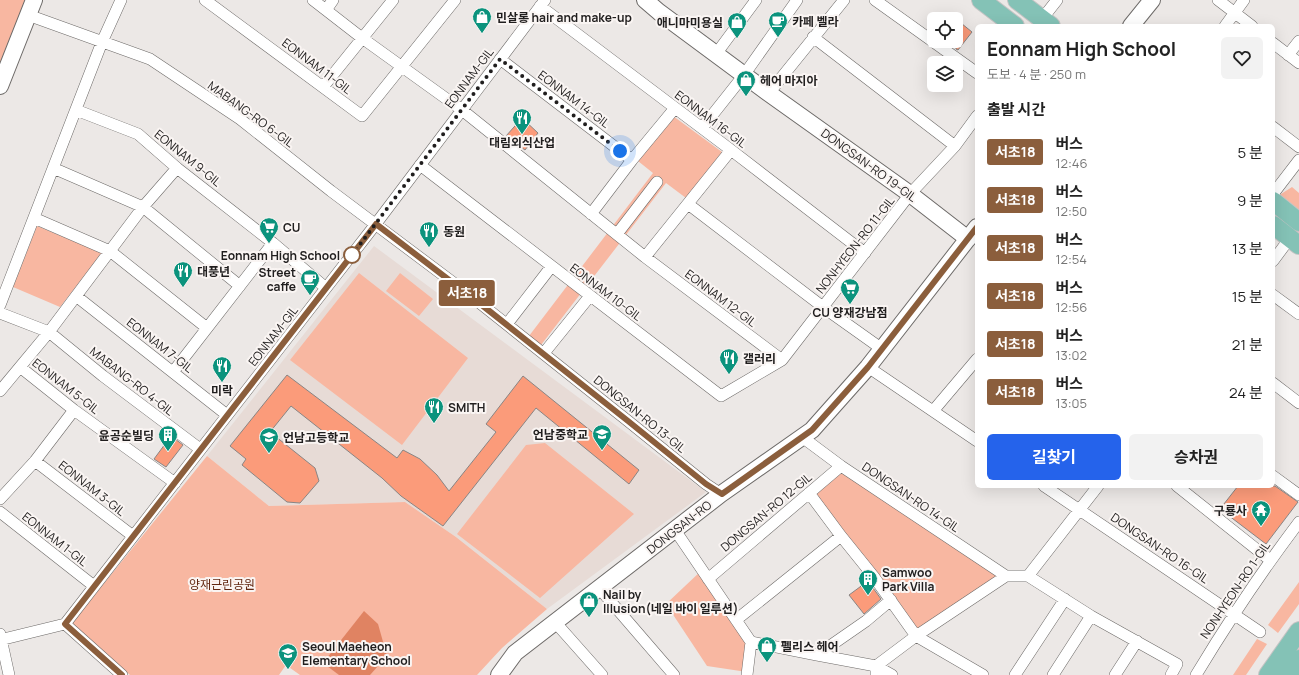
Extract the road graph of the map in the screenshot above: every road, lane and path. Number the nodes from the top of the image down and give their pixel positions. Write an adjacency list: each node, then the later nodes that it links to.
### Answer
1 (121, 0): 30 (street)
2 (205, 0): 40 (street, EONNAM 11-GIL)
3 (313, 0): 20 (street)
4 (334, 0): 20 (street)
5 (393, 0): 28 (street)
6 (455, 0): 36 (street)
7 (645, 0): 32 (street, DONGSAN-RO 19-GIL)
8 (756, 0): 32 (street)
9 (797, 0): 38 (street)
10 (844, 0): 27 (street)
11 (875, 0): 37 (street)
12 (981, 0): 23 (main road)
13 (1017, 0): 22 (main road)
14 (1057, 0): 22 (street)
15 (1152, 0): 24 (street)
16 (1218, 0): 21 (street)
17 (1244, 0): 21 (street)
18 (542, 3): 34 (street, EONNAM-GIL); 42 (street, EONNAM 16-GIL)
19 (31, 7): 30 (street, MABANG-RO 6-GIL); 39 (street)
20 (326, 10): 28 (street)
21 (1234, 12): 25 (street); 26 (street)
22 (1047, 22)
23 (1012, 24)
24 (1133, 24)
25 (1226, 24)
26 (1249, 24)
27 (813, 37): 41 (street); 48 (street)
28 (362, 38): 36 (street); 40 (street)
29 (1299, 41): 33 (street)
30 (102, 42): 43 (street); 65 (street, MABANG-RO 6-GIL)
31 (1275, 45): 33 (street)
32 (716, 54): 38 (street, DONGSAN-RO 19-GIL)
33 (1288, 55): 35 (street)
34 (500, 59): 44 (street, EONNAM-GIL); 51 (street, EONNAM 14-GIL)
35 (1299, 63)
36 (402, 67): 40 (street, EONNAM 11-GIL); 44 (street)
37 (975, 72)
38 (744, 75): 41 (street, DONGSAN-RO 19-GIL); 46 (street)
39 (0, 86)
40 (323, 87)
41 (769, 93): 58 (street, DONGSAN-RO 19-GIL)
42 (675, 108): 46 (street, EONNAM 16-GIL); 51 (street)
43 (76, 110): 54 (street); 55 (street, EONNAM 9-GIL)
44 (462, 110): 53 (street, EONNAM-GIL); 62 (street, EONNAM 12-GIL)
45 (975, 119): 48 (street, NONHYEON-RO 11-GIL)
46 (702, 128): 50 (street, EONNAM 16-GIL)
47 (1275, 129): 49 (street)
48 (955, 146): 58 (street, NONHYEON-RO 11-GIL)
49 (1299, 147)
50 (731, 150): 60 (street); 72 (street, EONNAM 16-GIL)
51 (632, 160): 62 (street)
52 (1299, 160): 57 (street)
53 (420, 165): 65 (street, EONNAM-GIL); 75 (street, EONNAM 10-GIL)
54 (53, 168): 61 (street); 63 (street)
55 (177, 168): 61 (street); 70 (street, EONNAM 9-GIL)
56 (657, 182): 68 (street)
57 (1275, 191)
58 (910, 194): 67 (street, DONGSAN-RO 19-GIL); 72 (street, NONHYEON-RO 11-GIL)
59 (1275, 203): 64 (main road)
60 (688, 204): 73 (street); 82 (street, NONHYEON-RO 11-GIL)
61 (143, 207): 71 (street); 76 (street)
62 (591, 214): 68 (street, EONNAM 12-GIL)
63 (34, 218): 71 (street); 81 (street)
64 (1299, 222)
65 (376, 224): 77 (street, EONNAM-GIL); 85 (street, DONGSAN-RO 13-GIL)
66 (1275, 226): 69 (main road)
67 (972, 233): 88 (street, DONGSAN-RO)
68 (617, 234): 73 (street, EONNAM 12-GIL)
69 (1295, 241): 74 (street)
70 (274, 243): 76 (street); 77 (street, EONNAM 9-GIL)
71 (110, 251): 78 (street); 86 (street)
72 (865, 254): 82 (street, NONHYEON-RO 11-GIL)
73 (645, 257): 90 (street, EONNAM 12-GIL)
74 (1275, 259)
75 (551, 266): 79 (street, EONNAM 10-GIL); 85 (street)
76 (240, 286): 86 (street)
77 (326, 288): 100 (street, EONNAM-GIL)
78 (76, 296): 87 (street); 94 (street, EONNAM 7-GIL)
79 (590, 296): 89 (street); 90 (street, EONNAM 10-GIL)
80 (1275, 296): 84 (street)
81 (0, 305)
82 (823, 307): 88 (street, NONHYEON-RO 11-GIL); 90 (street, NONHYEON-RO 11-GIL)
83 (0, 313): 87 (street, MABANG-RO 4-GIL)
84 (1299, 314)
85 (507, 324): 89 (street, DONGSAN-RO 13-GIL)
86 (207, 328): 94 (street)
87 (49, 332): 92 (street); 103 (street, MABANG-RO 4-GIL)
88 (882, 349): 93 (street, DONGSAN-RO)
89 (544, 353): 112 (street, DONGSAN-RO 13-GIL)
90 (782, 360)
91 (975, 361): 99 (street)
92 (20, 367): 96 (street); 98 (street, EONNAM 5-GIL)
93 (868, 367): 99 (street); 101 (street, DONGSAN-RO)
94 (173, 372): 100 (street, EONNAM 7-GIL)
95 (1275, 385): 97 (street)
96 (0, 391)
97 (1299, 403)
98 (74, 410): 104 (street); 107 (street, EONNAM 5-GIL)
99 (933, 411): 102 (street)
100 (227, 415): 103 (street, EONNAM-GIL)
101 (802, 437): 105 (street, DONGSAN-RO 14-GIL); 112 (street, DONGSAN-RO)
102 (975, 440)
103 (200, 449): 107 (street, EONNAM-GIL)
104 (35, 461): 114 (street); 119 (street, EONNAM 3-GIL)
105 (841, 466): 111 (street, DONGSAN-RO 12-GIL); 122 (street, DONGSAN-RO 14-GIL)
106 (1275, 477): 113 (street)
107 (175, 483): 119 (street, EONNAM-GIL)
108 (1047, 488): 115 (street, DONGSAN-RO 16-GIL)
109 (1096, 488): 115 (street)
110 (1180, 488): 121 (street)
111 (809, 493): 120 (street); 124 (street, DONGSAN-RO 12-GIL)
112 (722, 494): 118 (street, DONGSAN-RO)
113 (1299, 495)
114 (0, 499)
115 (1079, 510): 123 (street); 129 (street, DONGSAN-RO 16-GIL)
116 (0, 512): 125 (street, EONNAM 1-GIL)
117 (1299, 522): 121 (street, NONHYEON-RO 1-GIL)
118 (675, 530): 124 (street); 126 (street, DONGSAN-RO)
119 (133, 536): 125 (street, EONNAM-GIL)
120 (841, 536): 128 (street); 131 (street)
121 (1270, 560): 129 (street, NONHYEON-RO 1-GIL)
122 (1006, 576): 123 (street); 136 (street)
123 (1028, 576): 127 (street)
124 (708, 579): 131 (street)
125 (94, 586): 133 (street, EONNAM-GIL)
126 (599, 588): 132 (street, DONGSAN-RO); 148 (street)
127 (1065, 599): 130 (street); 152 (street)
128 (891, 600): 136 (street); 140 (street)
129 (1233, 614): 135 (street, DONGSAN-RO 16-GIL); 156 (street, NONHYEON-RO 1-GIL)
130 (1091, 616): 138 (street); 153 (street)
131 (736, 620): 139 (street)
132 (555, 622): 144 (street); 147 (street, DONGSAN-RO)
133 (65, 624): 137 (street); 143 (street)
134 (1299, 631): 157 (main road)
135 (1260, 632)
136 (916, 636): 142 (street); 151 (street)
137 (0, 638): 145 (street)
138 (1136, 641): 154 (street); 155 (street)
139 (751, 642): 140 (street); 149 (street)
140 (817, 655): 142 (street)
141 (1299, 658): 158 (main road)
142 (876, 670): 150 (street)
143 (110, 671): 146 (street)
144 (596, 673)
145 (9, 675)
146 (122, 675)
147 (499, 675)
148 (674, 675)
149 (747, 675)
150 (892, 675)
151 (983, 675)
152 (1015, 675)
153 (1053, 675)
154 (1115, 675)
155 (1171, 675)
156 (1196, 675)
157 (1268, 675)
158 (1288, 675)

